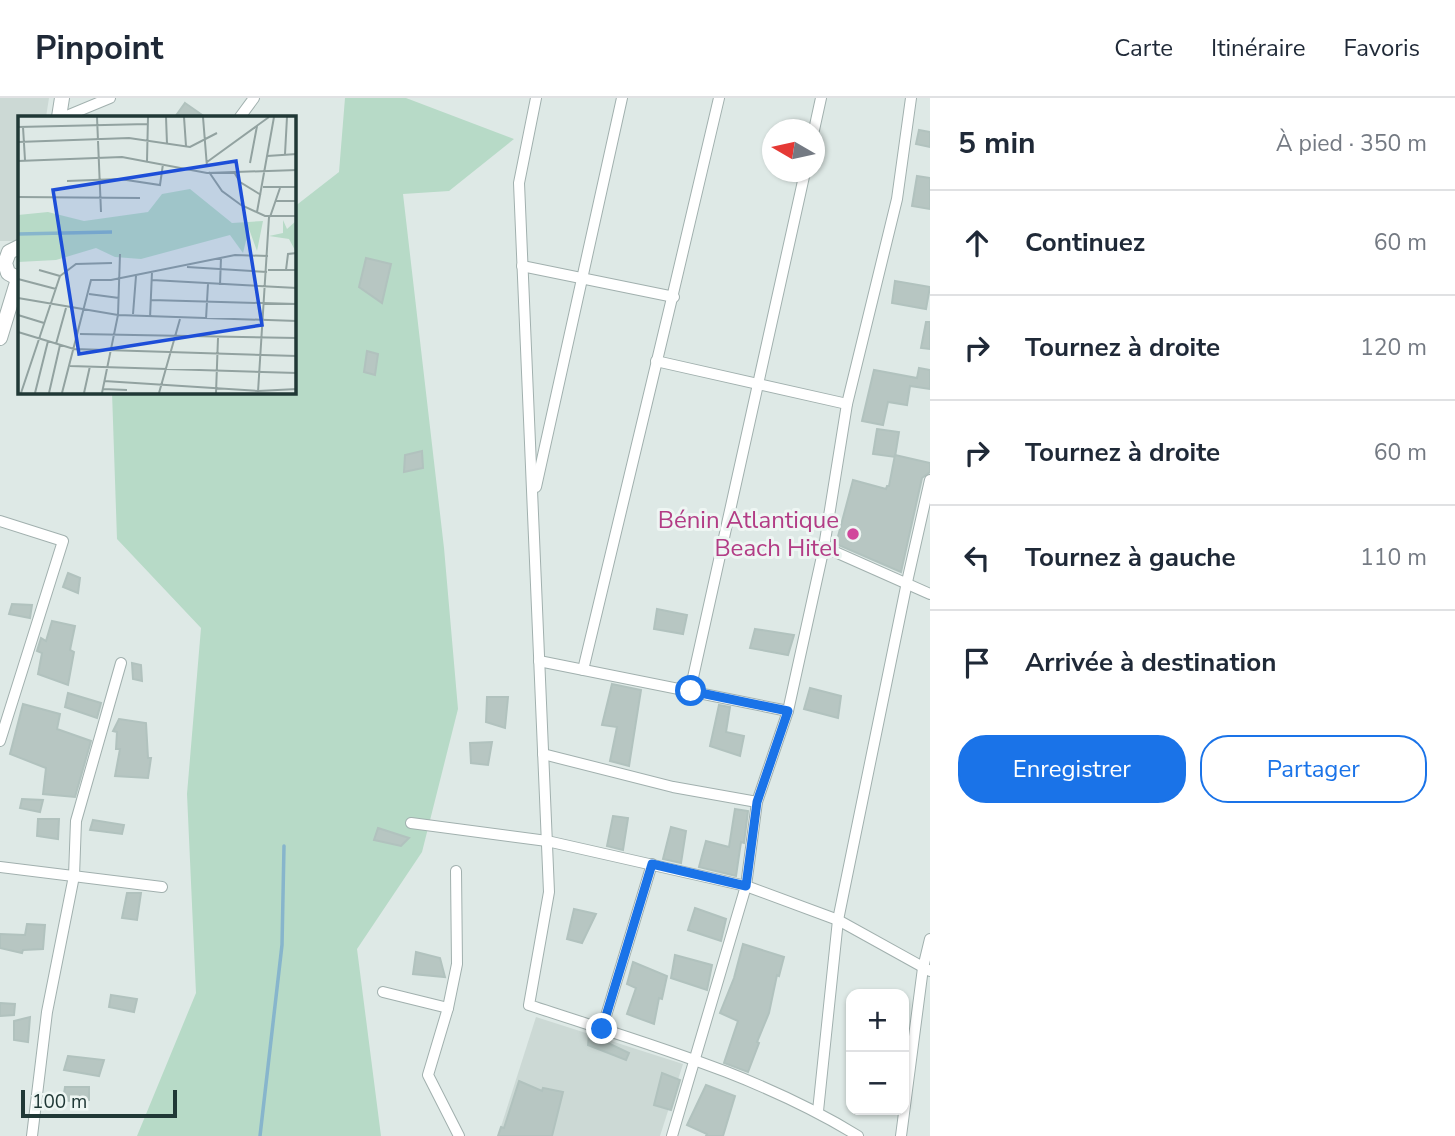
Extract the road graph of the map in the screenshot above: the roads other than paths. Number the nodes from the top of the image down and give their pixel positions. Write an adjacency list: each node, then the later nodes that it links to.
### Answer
1 (62, 98): 9 (street)
2 (110, 98): 10 (street)
3 (254, 98): 11 (street)
4 (536, 98): 16 (street)
5 (622, 98): 18 (street)
6 (719, 98): 20 (street)
7 (821, 98): 12 (street)
8 (911, 98): 24 (street)
9 (62, 116)
10 (65, 116)
11 (241, 116)
12 (816, 119)
13 (803, 182): 23 (street)
14 (18, 248): 15 (street)
15 (3, 262): 17 (street)
16 (522, 266): 18 (street); 26 (street)
17 (18, 278)
18 (582, 278): 20 (street); 26 (street)
19 (18, 282): 21 (street)
20 (674, 297): 22 (street)
21 (0, 338)
22 (656, 361): 23 (street); 33 (street)
23 (758, 384): 24 (street); 34 (street)
24 (847, 404): 28 (street)
25 (930, 480): 29 (street)
26 (532, 503): 31 (street)
27 (0, 521): 36 (street)
28 (824, 547): 29 (street); 35 (street)
29 (907, 582): 30 (street); 47 (street)
30 (930, 594)
31 (539, 661): 33 (street); 37 (street)
32 (121, 663): 44 (street)
33 (583, 670): 34 (street)
34 (691, 691): 35 (street)
35 (788, 711): 38 (street)
36 (0, 741)
37 (543, 754): 38 (street); 40 (street)
38 (757, 802): 45 (street)
39 (411, 823): 40 (street)
40 (547, 841): 41 (street); 52 (street)
41 (652, 864): 45 (street); 52 (street)
42 (0, 867): 44 (street)
43 (456, 871): 51 (street)
44 (74, 876): 46 (street); 55 (street)
45 (746, 886): 47 (street); 53 (street)
46 (162, 887)
47 (838, 920): 49 (street); 54 (street)
48 (930, 939): 49 (street)
49 (927, 970): 59 (street)
50 (383, 992): 51 (street)
51 (448, 1008): 56 (street)
52 (602, 1029): 53 (street)
53 (695, 1060): 54 (street); 57 (street)
54 (818, 1111): 58 (street)
55 (32, 1136)
56 (459, 1136)
57 (672, 1136)
58 (858, 1136)
59 (901, 1136)

